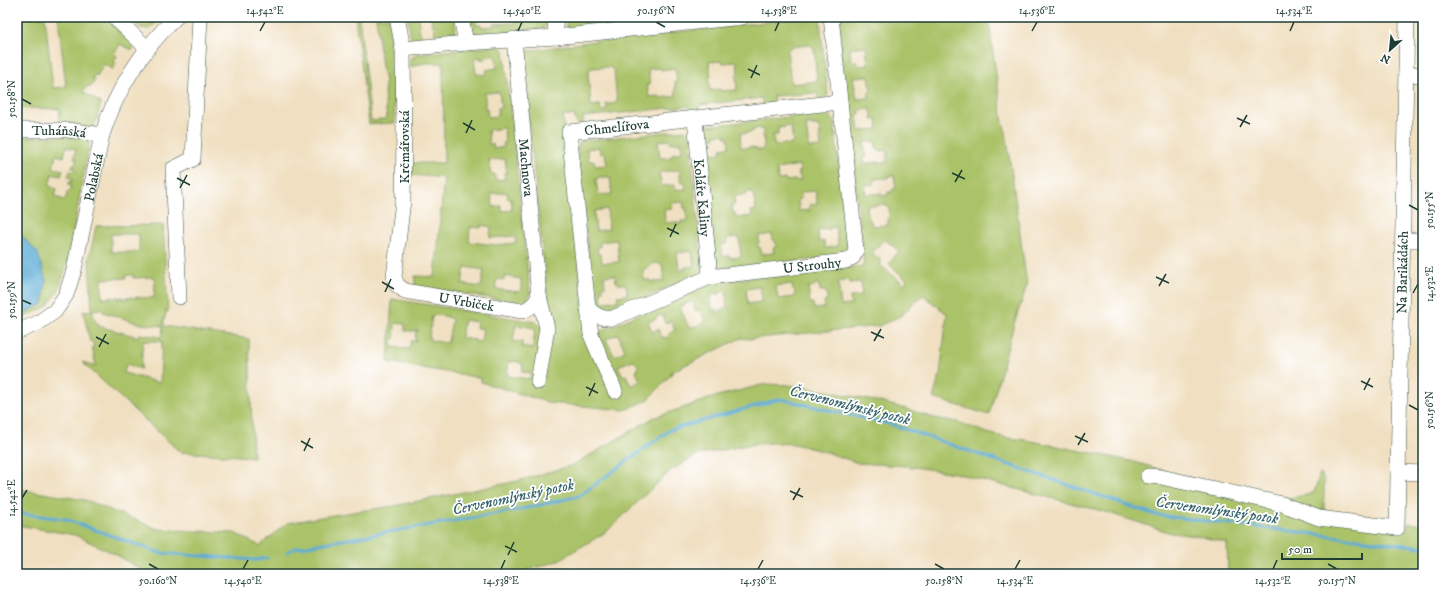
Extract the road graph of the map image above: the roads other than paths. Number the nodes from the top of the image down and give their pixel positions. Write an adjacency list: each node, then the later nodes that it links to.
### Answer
1 (114, 17): 13 (street)
2 (176, 17): 13 (street, Polabská)
3 (200, 17): 26 (street)
4 (397, 17): 14 (street, Krčmářovská)
5 (461, 17): 12 (street)
6 (555, 17): 10 (street)
7 (742, 17): 10 (street)
8 (831, 17): 17 (street, U Strouhy)
9 (1407, 17): 15 (street, Na Barikádách)
10 (556, 37): 11 (street)
11 (514, 39): 12 (street); 25 (street, Machnova)
12 (466, 43): 14 (street)
13 (147, 48): 20 (street, Polabská)
14 (403, 50): 23 (street, Krčmářovská)
15 (1406, 74): 16 (street); 21 (street, Na Barikádách)
16 (1423, 75)
17 (840, 102): 18 (street, Chmelířova); 24 (street, U Strouhy)
18 (695, 119): 24 (street, Koláře Kaliny); 27 (street, Chmelířova)
19 (17, 130): 20 (street, Tuháňská)
20 (102, 135): 28 (street, Polabská)
21 (1402, 240): 22 (street); 31 (street, Na Barikádách)
22 (1423, 240)
23 (394, 277): 25 (street, U Vrbiček)
24 (710, 277): 27 (street, U Strouhy)
25 (539, 296): 29 (street, Machnova)
26 (179, 297)
27 (588, 308): 30 (street)
28 (17, 332)
29 (538, 382)
30 (615, 390)
31 (1398, 472): 32 (street); 33 (street, Na Barikádách)
32 (1423, 473)
33 (1148, 476)

